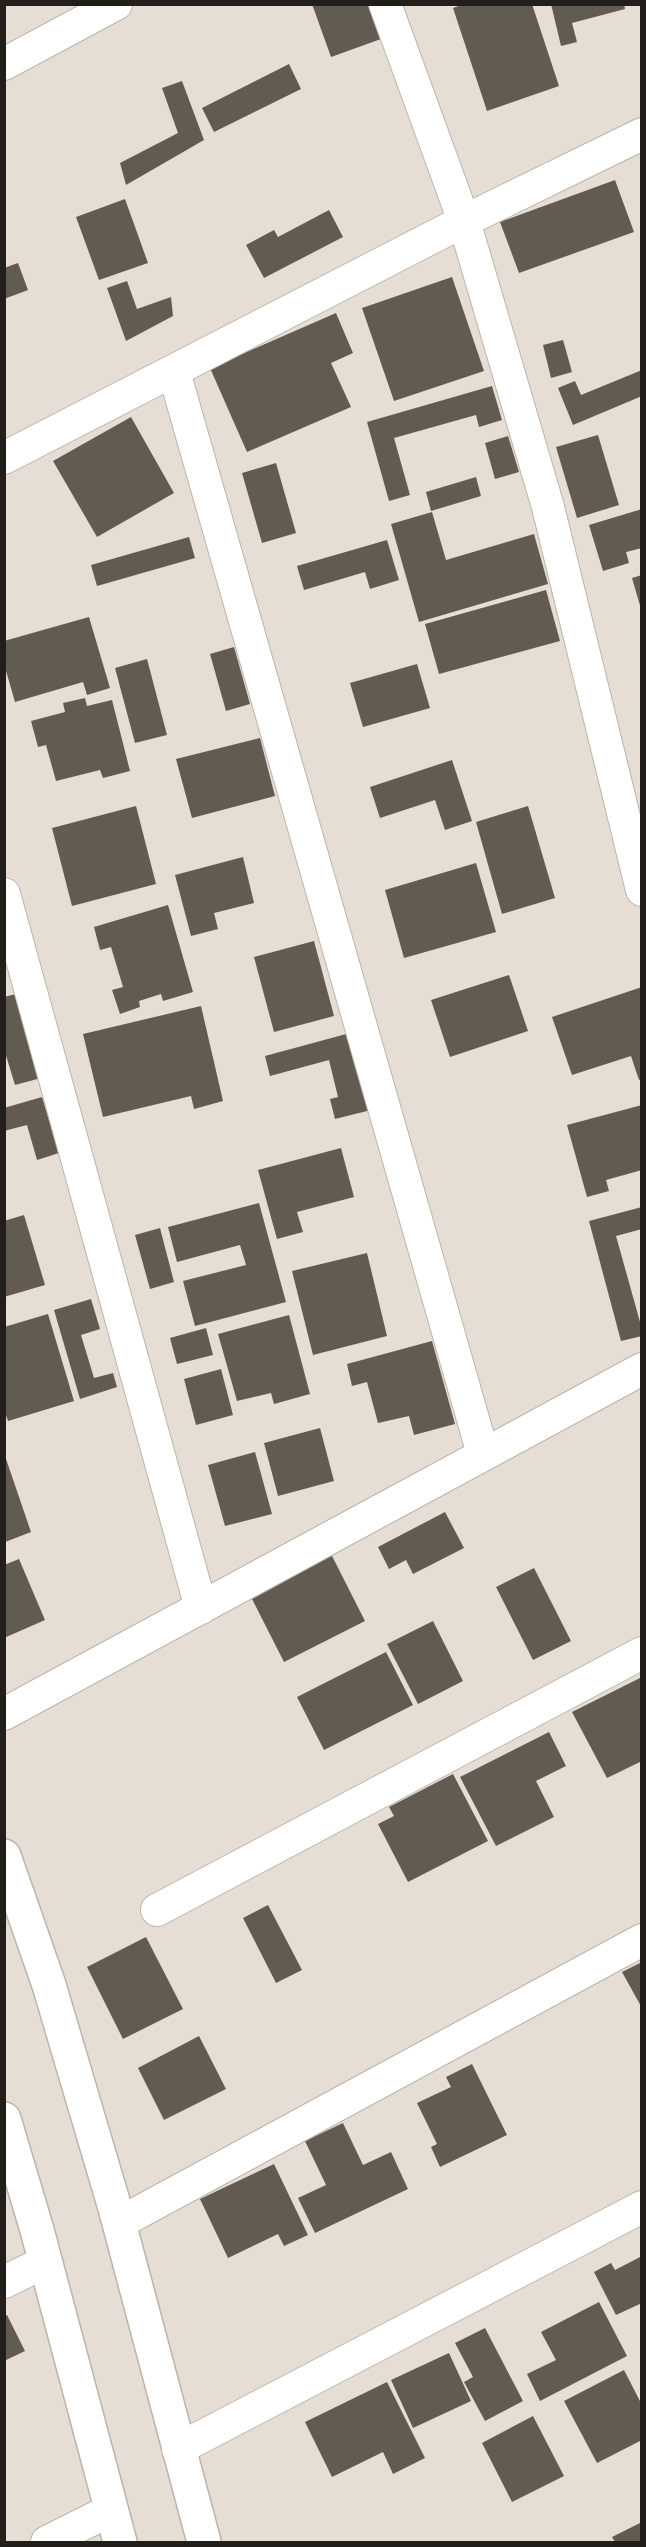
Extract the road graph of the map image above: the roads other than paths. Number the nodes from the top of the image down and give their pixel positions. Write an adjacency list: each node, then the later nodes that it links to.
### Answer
1 (386, 4): 5 (street)
2 (109, 6): 3 (street)
3 (4, 64)
4 (642, 134): 5 (street)
5 (464, 221): 6 (street); 8 (street)
6 (174, 372): 7 (street); 11 (street)
7 (4, 458)
8 (642, 890)
9 (4, 894): 12 (street)
10 (642, 1369): 11 (street)
11 (483, 1454): 12 (street)
12 (201, 1608): 14 (street)
13 (642, 1653): 16 (street)
14 (4, 1714)
15 (4, 1856): 20 (main road)
16 (157, 1911)
17 (642, 1940): 20 (street)
18 (4, 2120): 21 (main road)
19 (642, 2207): 23 (street)
20 (118, 2223): 23 (main road)
21 (45, 2262): 22 (street); 24 (main road)
22 (4, 2282)
23 (178, 2450): 27 (main road)
24 (111, 2510): 25 (street); 26 (main road)
25 (47, 2542)
26 (120, 2542)
27 (204, 2542)

